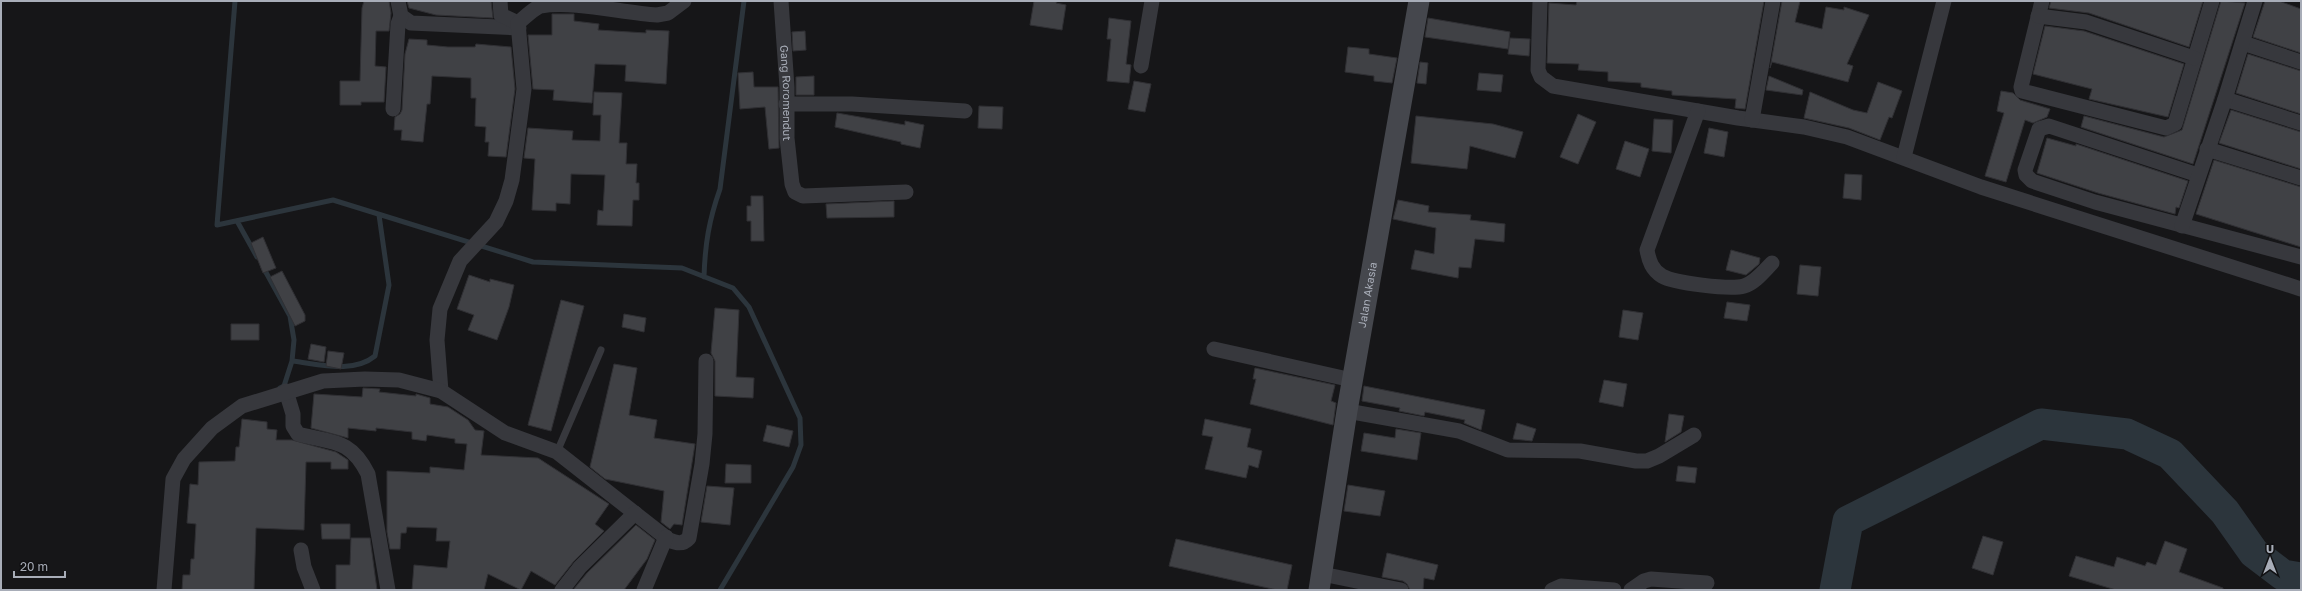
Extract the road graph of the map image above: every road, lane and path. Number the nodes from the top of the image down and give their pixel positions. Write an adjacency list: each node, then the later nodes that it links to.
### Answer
1 (398, 1): 13 (street)
2 (500, 1): 15 (street)
3 (684, 1): 15 (street)
4 (780, 1): 21 (street, Gang Roromendut)
5 (1152, 1): 19 (street)
6 (1419, 1): 39 (street, Jalan Akasia)
7 (1540, 1): 24 (street)
8 (1773, 1): 25 (street)
9 (1944, 1): 28 (street)
10 (2042, 1): 14 (street)
11 (2212, 1): 17 (street)
12 (2255, 1): 16 (street)
13 (401, 16): 15 (street); 22 (street)
14 (2038, 16): 17 (street); 17 (street)
15 (518, 26): 41 (street)
16 (2243, 43): 18 (street); 20 (street)
17 (2194, 58)
18 (2301, 62)
19 (1141, 66)
20 (2225, 99): 26 (street); 27 (street)
21 (786, 104): 23 (street); 31 (street, Gang Roromendut)
22 (393, 109)
23 (965, 110)
24 (1698, 111): 25 (street); 34 (street)
25 (1752, 120): 28 (street)
26 (2301, 123)
27 (2207, 150): 29 (street); 30 (street)
28 (1904, 158): 35 (street)
29 (2198, 175): 32 (street); 32 (street)
30 (2301, 178)
31 (906, 192)
32 (2182, 226): 33 (street)
33 (2301, 257)
34 (1772, 263)
35 (2301, 288)
36 (1214, 349): 39 (street)
37 (601, 350): 44 (lane)
38 (706, 361): 46 (street)
39 (1352, 380): 42 (street, Jalan Akasia)
40 (286, 391): 41 (street); 50 (street); 52 (street)
41 (441, 391): 44 (street)
42 (1347, 411): 43 (street); 48 (street, Jalan Akasia)
43 (1694, 435)
44 (557, 452): 45 (street)
45 (635, 513): 46 (street); 53 (street)
46 (666, 537): 54 (street)
47 (301, 550): 51 (street)
48 (1320, 582): 55 (street)
49 (1707, 583): 58 (street)
50 (164, 590)
51 (313, 590)
52 (388, 590)
53 (562, 590)
54 (644, 590)
55 (1401, 590)
56 (1552, 590): 57 (street)
57 (1614, 590)
58 (1631, 590)

